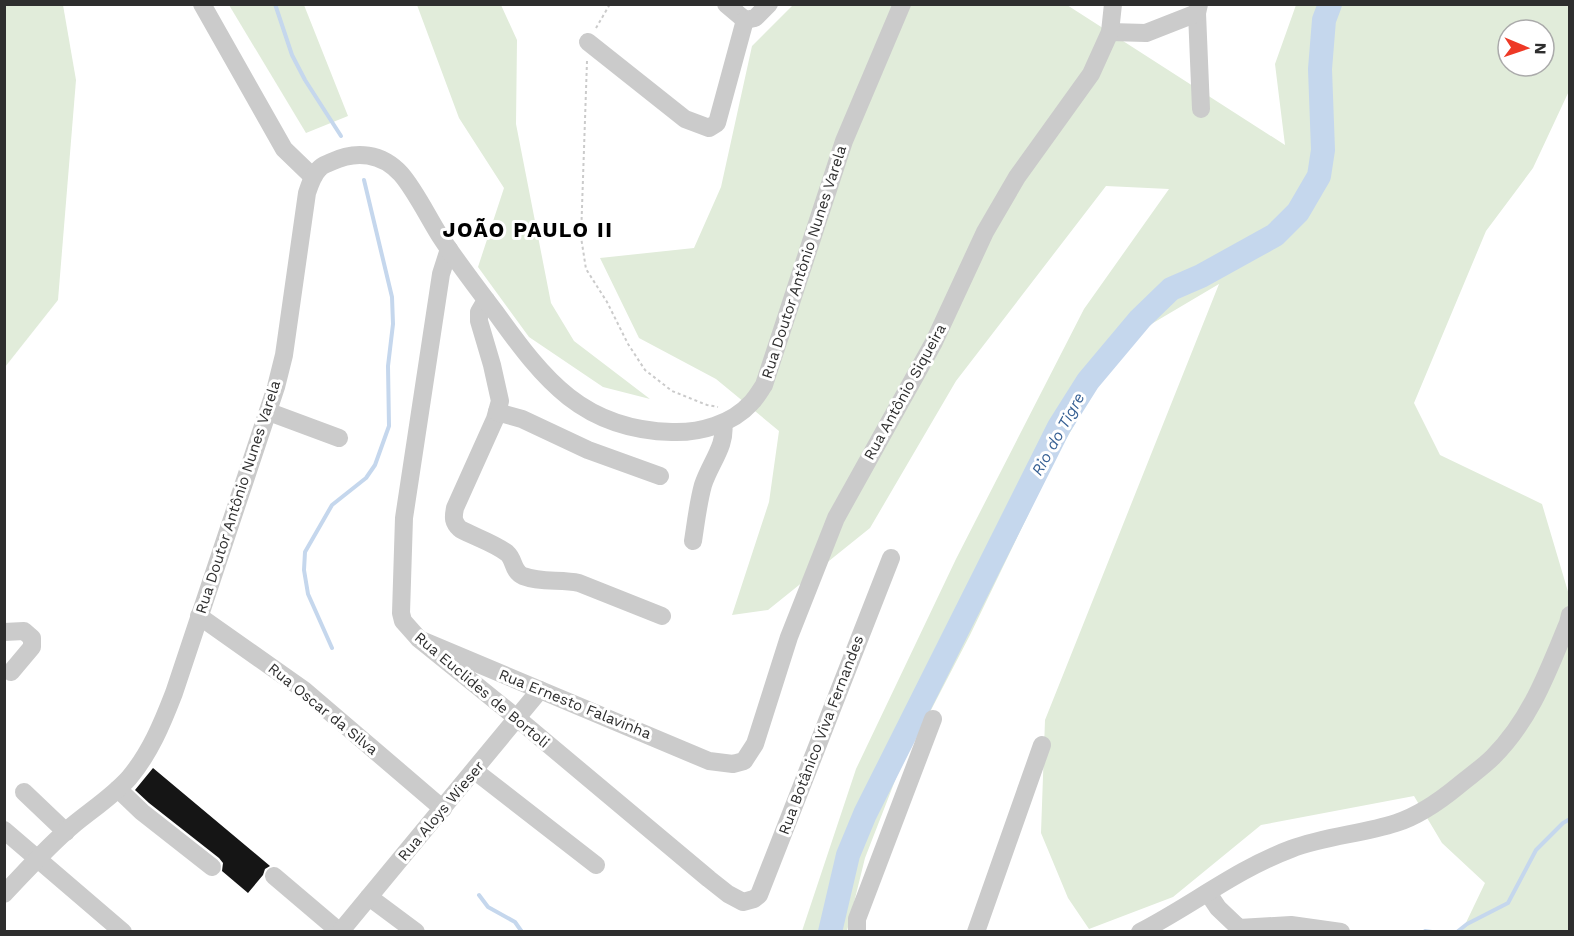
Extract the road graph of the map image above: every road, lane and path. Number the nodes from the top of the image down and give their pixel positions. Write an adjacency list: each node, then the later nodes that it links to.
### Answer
1 (202, 4): 12 (street)
2 (610, 4): 10 (path)
3 (726, 4): 8 (street)
4 (769, 4): 8 (street)
5 (902, 4): 15 (street, Rua Doutor Antônio Nunes Varela)
6 (1113, 4): 9 (street, Rua Antônio Siqueira)
7 (1198, 9): 9 (street); 11 (street)
8 (745, 20): 10 (street)
9 (1110, 32): 33 (street, Rua Antônio Siqueira)
10 (588, 42): 15 (path)
11 (1202, 108)
12 (313, 177): 13 (street, Rua Doutor Antônio Nunes Varela); 16 (street, Rua Doutor Antônio Nunes Varela)
13 (449, 249): 14 (street, Rua Doutor Antônio Nunes Varela); 27 (street, Rua Euclides de Bortoli)
14 (486, 300): 17 (street); 18 (street, Rua Doutor Antônio Nunes Varela)
15 (741, 411): 18 (street, Rua Doutor Antônio Nunes Varela)
16 (269, 412): 19 (street); 24 (street, Rua Doutor Antônio Nunes Varela)
17 (497, 412): 20 (street); 25 (street)
18 (723, 423): 21 (street)
19 (339, 438)
20 (660, 476)
21 (693, 540)
22 (891, 558): 47 (street, Rua Botânico Viva Fernandes)
23 (1569, 615): 44 (street)
24 (199, 616): 35 (street, Rua Doutor Antônio Nunes Varela); 37 (street, Rua Oscar da Silva)
25 (662, 616)
26 (4, 632): 28 (street)
27 (419, 639): 29 (street, Rua Ernesto Falavinha); 30 (street, Rua Euclides de Bortoli)
28 (11, 672)
29 (540, 690): 30 (street, Rua Aloys Wieser); 33 (street, Rua Ernesto Falavinha)
30 (518, 719): 34 (street, Rua Aloys Wieser); 47 (street, Rua Euclides de Bortoli)
31 (933, 719): 52 (street)
32 (1042, 745): 53 (street)
33 (733, 764)
34 (475, 771): 37 (street, Rua Aloys Wieser); 41 (street)
35 (118, 789): 39 (street, Rua Doutor Antônio Nunes Varela); 42 (street)
36 (24, 792): 39 (street)
37 (443, 809): 46 (street, Rua Aloys Wieser)
38 (4, 830): 40 (street)
39 (66, 832): 40 (street, Rua Doutor Antônio Nunes Varela)
40 (38, 858): 45 (street, Rua Doutor Antônio Nunes Varela); 49 (street)
41 (596, 865)
42 (212, 867)
43 (274, 876): 50 (street)
44 (1208, 893): 48 (street); 54 (street)
45 (4, 894)
46 (369, 897): 50 (street, Rua Aloys Wieser); 51 (street)
47 (743, 902)
48 (1240, 930): 55 (street)
49 (123, 932)
50 (340, 932)
51 (416, 932)
52 (857, 932)
53 (976, 932)
54 (1140, 932)
55 (1341, 932)

